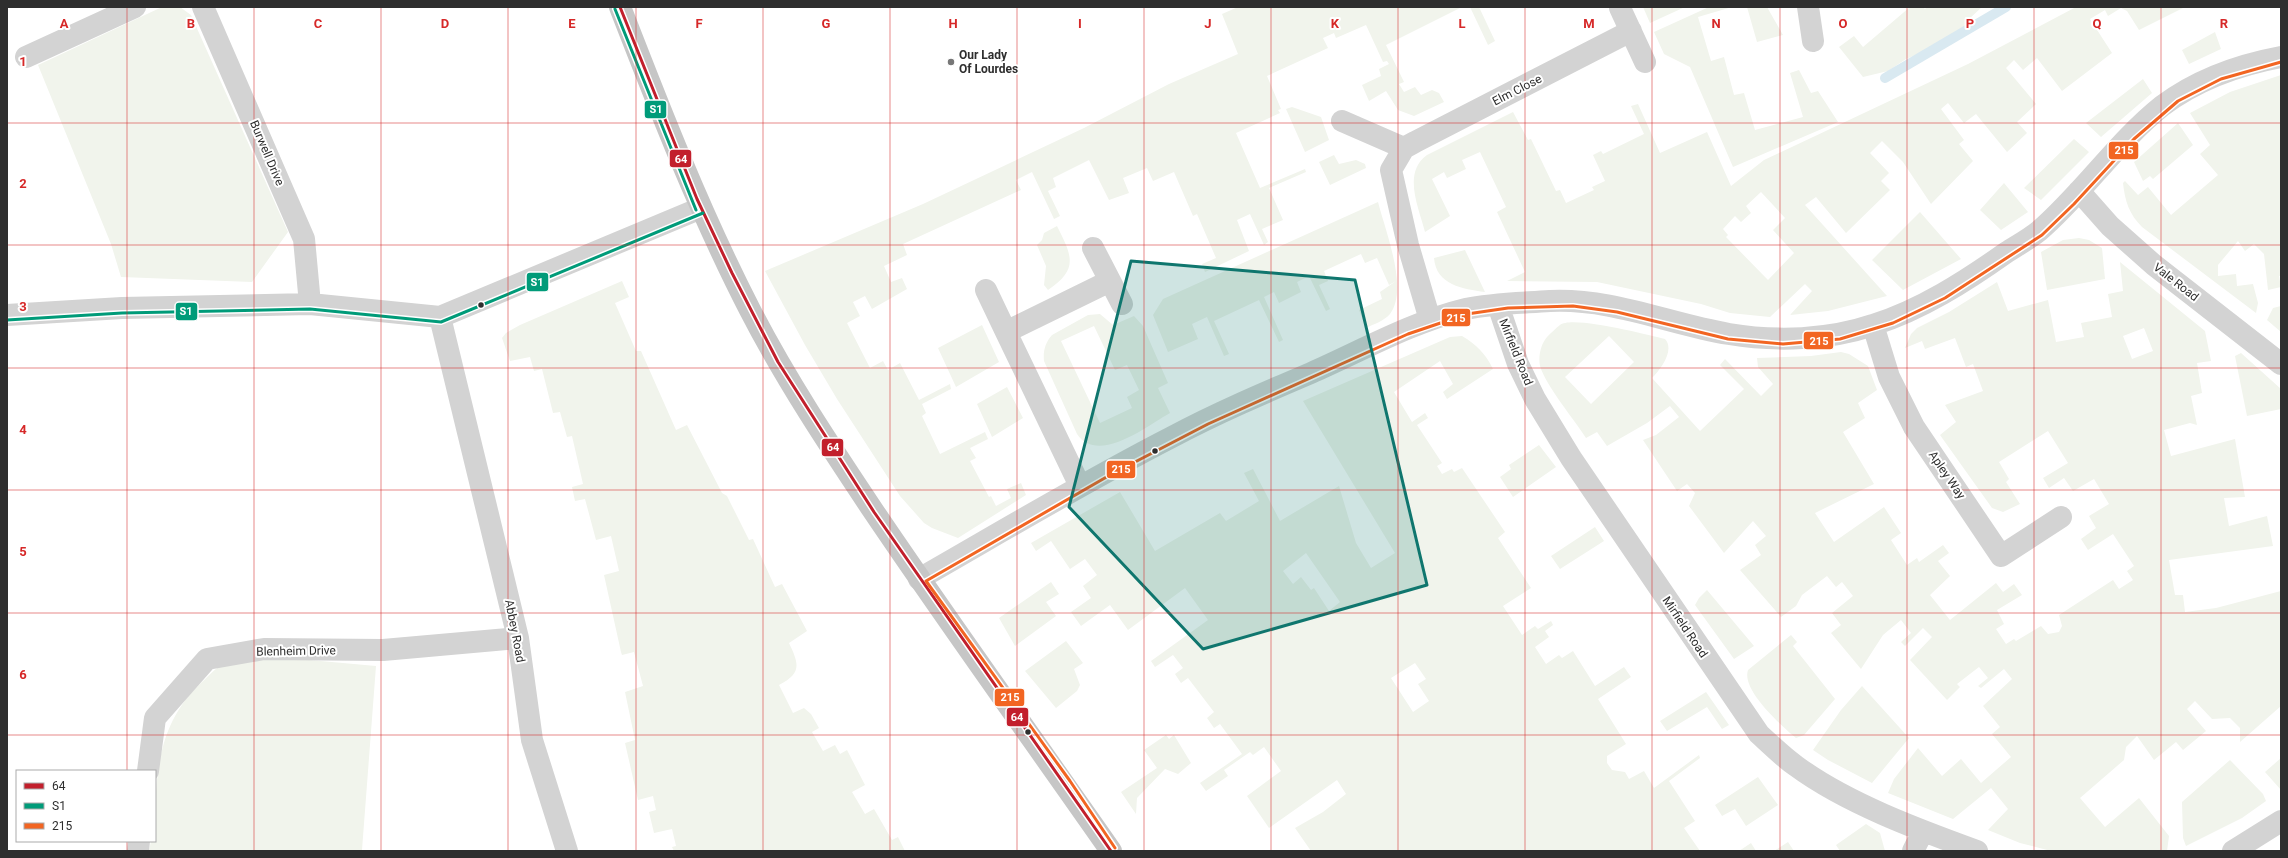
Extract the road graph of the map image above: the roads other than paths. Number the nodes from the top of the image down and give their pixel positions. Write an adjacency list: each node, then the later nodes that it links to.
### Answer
1 (136, 7): 8 (street)
2 (203, 7): 18 (street, Burwell Drive)
3 (620, 7): 14 (main road)
4 (1808, 7): 7 (street)
5 (1620, 8): 6 (street)
6 (1631, 31): 10 (street); 12 (street, Elm Close)
7 (1813, 41)
8 (26, 57)
9 (2281, 57): 13 (street)
10 (1645, 62)
11 (1342, 121): 12 (street)
12 (1404, 148): 23 (street)
13 (2079, 191): 24 (street); 26 (street, Vale Road)
14 (701, 208): 22 (street); 29 (main road)
15 (1093, 248): 16 (street)
16 (1110, 281): 19 (street); 25 (street)
17 (986, 290): 25 (street)
18 (310, 304): 21 (street); 22 (street)
19 (1122, 304)
20 (1498, 305): 23 (street, Mirfield Road); 24 (street); 33 (street, Mirfield Road)
21 (7, 315)
22 (440, 317): 30 (street, Abbey Road)
23 (1430, 320): 27 (street, Mirfield Road)
24 (1873, 325): 28 (street, Apley Way)
25 (1006, 332): 27 (street)
26 (2281, 364)
27 (1080, 486): 29 (street, Mirfield Road)
28 (2061, 517)
29 (919, 580): 35 (main road)
30 (518, 638): 31 (street, Blenheim Drive); 34 (street, Abbey Road)
31 (148, 770)
32 (2281, 821): 38 (street)
33 (1923, 831): 36 (street); 37 (street, Mirfield Road)
34 (567, 851)
35 (1111, 851)
36 (1913, 851)
37 (1977, 851)
38 (2233, 851)

